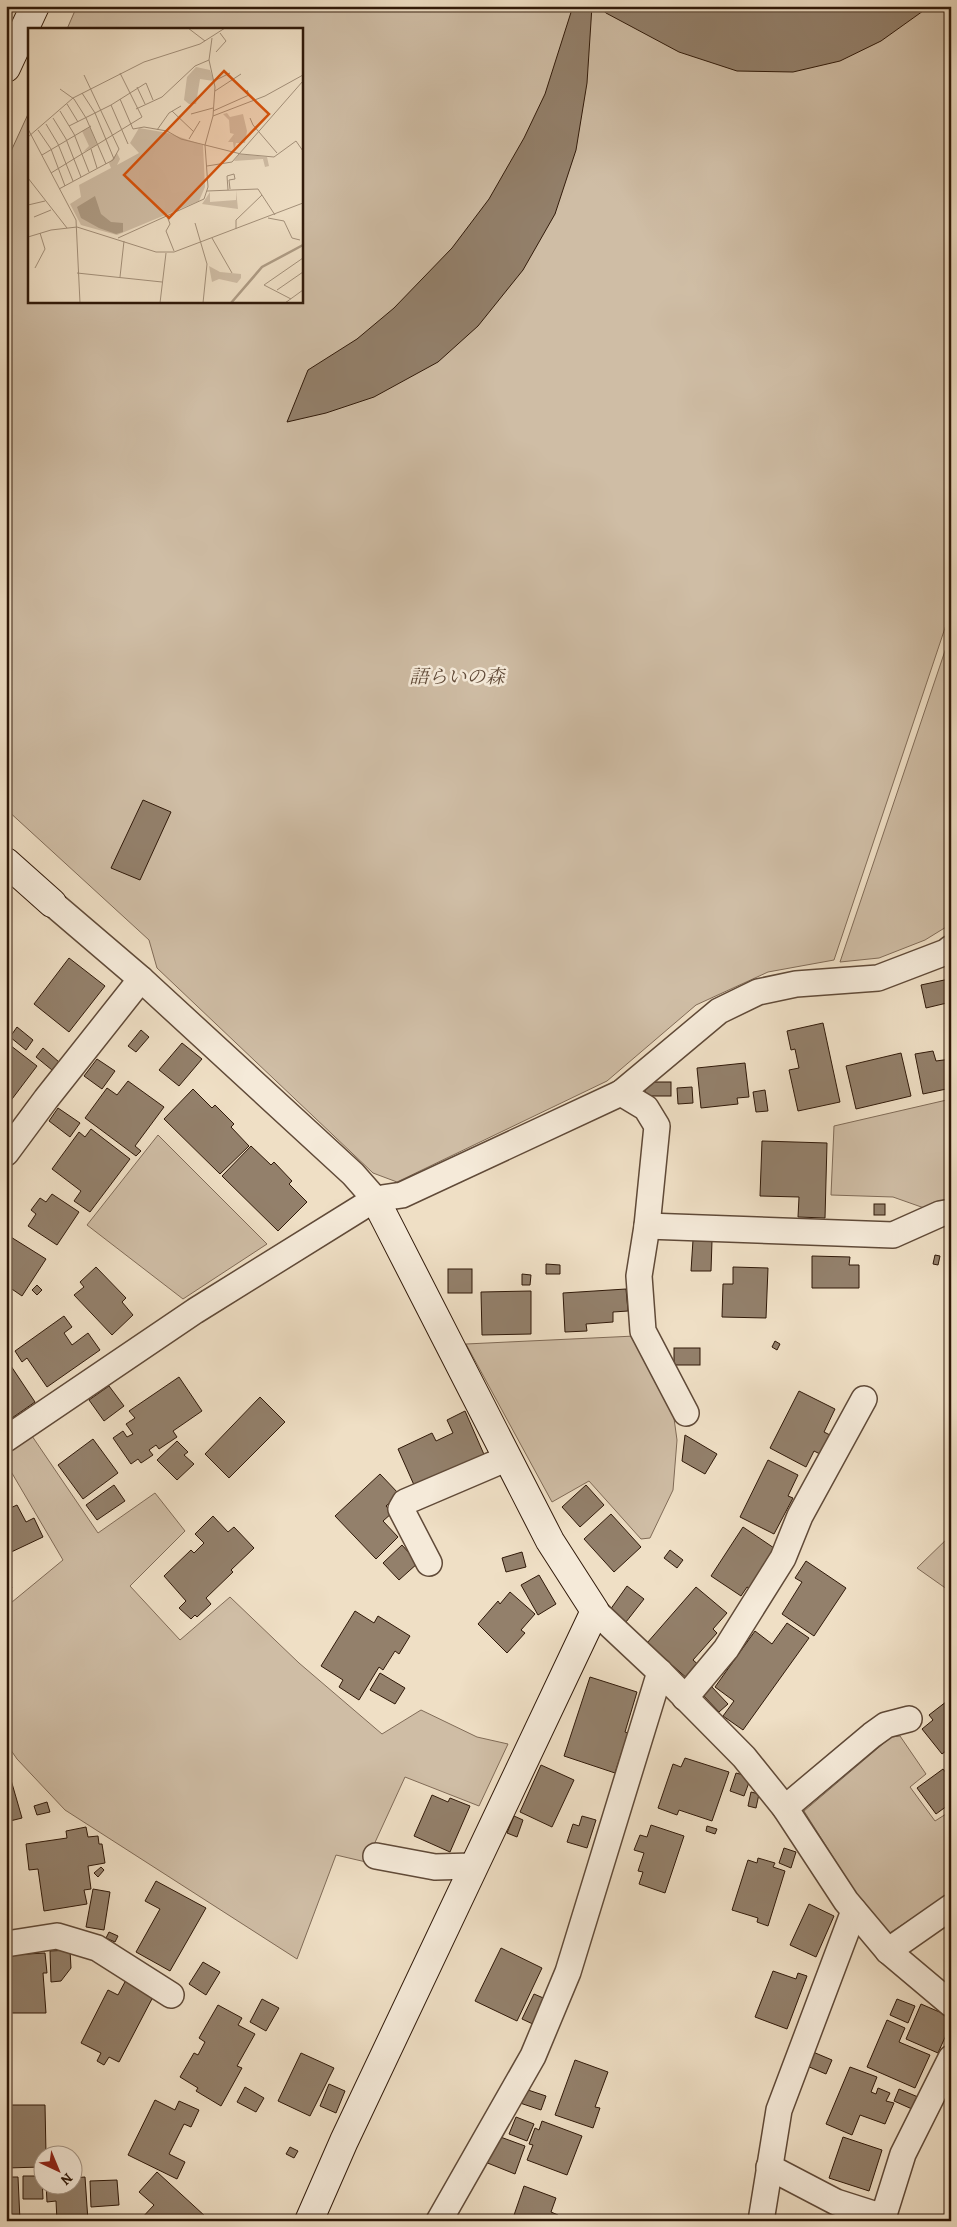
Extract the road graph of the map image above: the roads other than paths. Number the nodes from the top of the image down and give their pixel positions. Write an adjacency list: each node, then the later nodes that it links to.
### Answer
1 (34, 6): 2 (street)
2 (6, 68)
3 (6, 862): 4 (street)
4 (52, 903): 6 (street)
5 (951, 948): 7 (street)
6 (141, 979): 8 (street); 9 (street)
7 (621, 1093): 9 (street); 11 (street)
8 (6, 1153)
9 (375, 1199): 14 (street); 15 (street)
10 (951, 1212): 11 (street)
11 (647, 1226): 13 (street)
12 (864, 1399): 19 (street)
13 (686, 1414)
14 (6, 1439)
15 (508, 1458): 16 (street); 17 (street)
16 (428, 1562)
17 (594, 1611): 18 (street); 23 (street)
18 (660, 1672): 19 (street); 34 (street)
19 (685, 1698): 21 (street)
20 (910, 1719): 21 (street)
21 (785, 1808): 25 (street)
22 (376, 1856): 23 (street)
23 (473, 1866): 33 (street)
24 (951, 1907): 27 (street)
25 (854, 1911): 27 (street); 31 (street)
26 (6, 1944): 28 (street)
27 (888, 1951): 29 (street)
28 (171, 1995)
29 (951, 2004)
30 (951, 2058): 32 (street)
31 (769, 2167): 32 (street); 35 (street)
32 (882, 2219)
33 (310, 2221)
34 (439, 2221)
35 (761, 2221)

